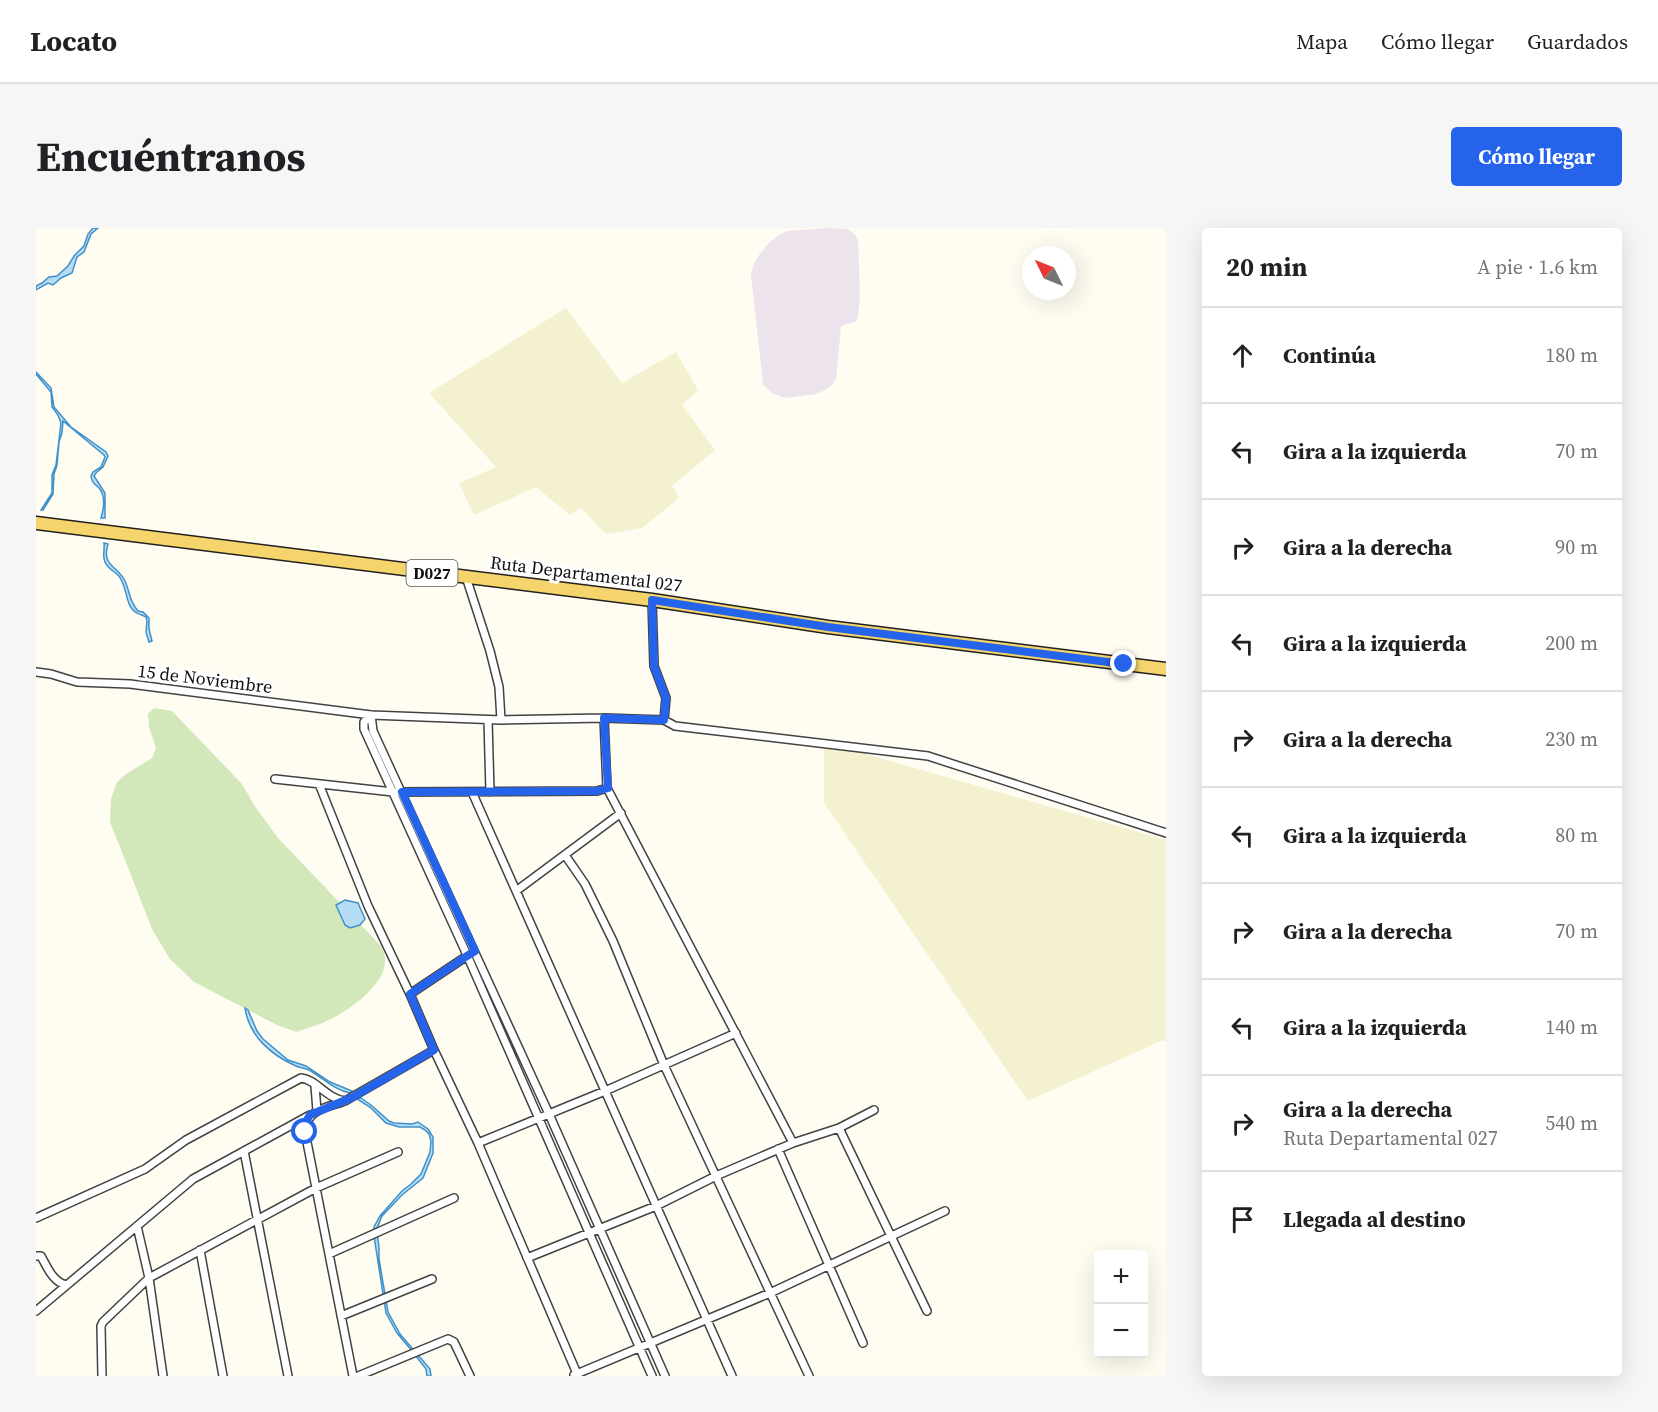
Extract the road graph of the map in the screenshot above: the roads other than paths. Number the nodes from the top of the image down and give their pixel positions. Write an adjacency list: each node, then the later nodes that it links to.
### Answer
1 (36, 523): 2 (main road, Ruta Departamental 027 / D027)
2 (466, 577): 3 (main road, Ruta Departamental 027 / D027); 9 (street)
3 (652, 600): 4 (main road, Ruta Departamental 027 / D027); 10 (street)
4 (1166, 669)
5 (36, 672): 6 (street, 15 de Noviembre)
6 (371, 715): 8 (street, 15 de Noviembre); 14 (street); 15 (street)
7 (604, 718): 9 (street, 15 de Noviembre); 10 (street, 15 de Noviembre); 13 (street)
8 (488, 720): 9 (street, 15 de Noviembre); 17 (street)
9 (501, 720)
10 (664, 720): 19 (street, 15 de Noviembre)
11 (275, 779): 12 (street)
12 (318, 784): 14 (street); 24 (street)
13 (608, 788): 17 (street); 18 (street)
14 (393, 792): 15 (street); 23 (street)
15 (402, 792): 16 (street); 22 (street)
16 (472, 792): 17 (street); 21 (street)
17 (490, 792)
18 (621, 813): 20 (street); 25 (street)
19 (1166, 833)
20 (565, 855): 21 (street); 27 (street)
21 (516, 891): 29 (street)
22 (475, 951): 23 (street); 33 (street)
23 (467, 956): 24 (street); 35 (street)
24 (410, 994): 26 (street)
25 (736, 1033): 27 (street); 38 (street)
26 (434, 1050): 30 (street); 37 (street)
27 (664, 1065): 29 (street); 42 (street)
28 (315, 1086): 30 (street); 32 (street); 47 (street)
29 (605, 1091): 33 (street); 45 (street)
30 (345, 1101): 32 (street)
31 (874, 1110): 36 (street)
32 (317, 1111): 34 (street)
33 (549, 1114): 35 (street); 50 (street)
34 (310, 1115): 40 (street); 43 (street)
35 (538, 1119): 37 (street); 51 (street)
36 (839, 1128): 38 (street); 52 (street)
37 (478, 1143): 56 (street)
38 (793, 1143): 39 (street)
39 (778, 1149): 42 (street); 57 (street)
40 (244, 1151): 48 (street); 49 (street)
41 (398, 1152): 43 (street)
42 (716, 1176): 45 (street); 61 (street)
43 (316, 1188): 48 (street); 54 (street)
44 (454, 1198): 54 (street)
45 (656, 1206): 50 (street); 65 (street)
46 (945, 1211): 52 (street)
47 (36, 1218)
48 (257, 1219): 53 (street); 73 (street)
49 (137, 1226): 58 (street); 60 (street)
50 (600, 1228): 51 (street); 66 (street)
51 (589, 1233): 56 (street); 68 (street)
52 (891, 1235): 57 (street); 63 (street)
53 (200, 1250): 58 (street); 72 (street)
54 (329, 1254): 64 (street)
55 (36, 1256): 60 (street)
56 (527, 1258): 69 (street)
57 (829, 1265): 61 (street); 67 (street)
58 (149, 1278): 70 (street); 71 (street)
59 (432, 1279): 64 (street)
60 (66, 1286): 62 (street)
61 (770, 1293): 65 (street); 79 (street)
62 (36, 1311)
63 (927, 1311)
64 (341, 1316): 74 (street)
65 (707, 1319): 66 (street); 78 (street)
66 (650, 1343): 68 (street); 77 (street)
67 (863, 1343)
68 (640, 1347): 69 (street); 76 (street)
69 (576, 1375)
70 (102, 1376)
71 (163, 1376)
72 (223, 1376)
73 (288, 1376)
74 (356, 1376): 75 (street)
75 (470, 1376)
76 (652, 1376)
77 (665, 1376)
78 (732, 1376)
79 (809, 1376)

